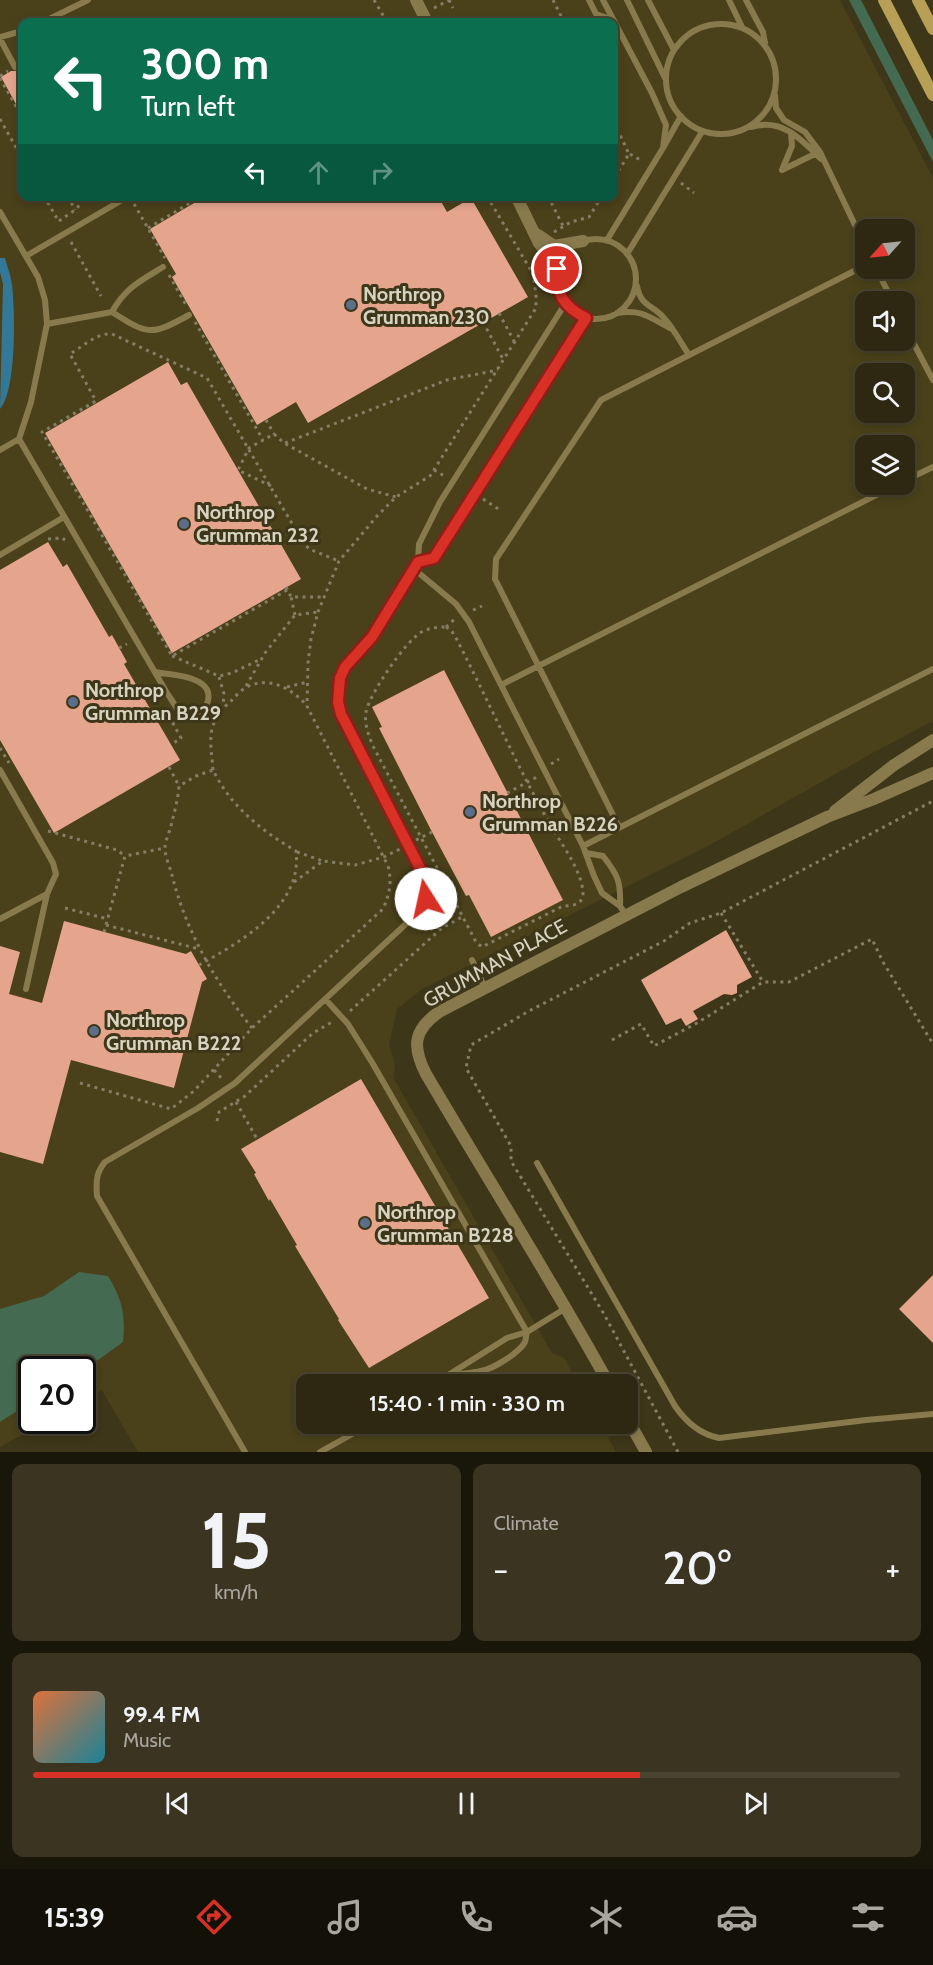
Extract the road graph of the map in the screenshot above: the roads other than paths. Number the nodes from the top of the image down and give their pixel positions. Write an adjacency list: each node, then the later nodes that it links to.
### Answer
1 (88, 0): 11 (lane)
2 (416, 0): 12 (street)
3 (589, 0): 13 (lane)
4 (603, 0): 14 (lane)
5 (627, 0): 23 (lane)
6 (649, 0): 21 (lane)
7 (729, 0): 15 (lane)
8 (746, 0): 20 (lane)
9 (884, 0): 25 (main road)
10 (918, 0): 17 (main road)
11 (51, 18)
12 (425, 18)
13 (607, 18)
14 (612, 18)
15 (742, 27): 20 (lane); 21 (lane)
16 (618, 29): 30 (lane)
17 (933, 29)
18 (18, 32): 19 (lane)
19 (0, 38): 22 (lane)
20 (766, 47): 24 (lane)
21 (674, 50): 23 (lane)
22 (15, 67)
23 (666, 80): 26 (lane)
24 (774, 93): 27 (lane); 31 (lane)
25 (933, 95)
26 (681, 116): 28 (lane); 30 (lane)
27 (746, 128): 28 (lane); 29 (lane)
28 (702, 132): 39 (lane)
29 (791, 134): 31 (lane); 31 (lane)
30 (663, 148): 37 (lane)
31 (818, 153): 35 (lane)
32 (120, 201): 40 (lane)
33 (518, 201): 36 (street)
34 (0, 212): 40 (lane)
35 (855, 225)
36 (533, 230): 38 (street); 43 (street)
37 (607, 240): 38 (lane); 39 (lane)
38 (583, 241): 43 (lane)
39 (627, 254): 44 (lane)
40 (26, 256): 50 (lane)
41 (163, 267): 46 (lane)
42 (855, 271): 53 (lane)
43 (556, 282): 45 (lane)
44 (636, 282): 47 (lane); 51 (lane)
45 (565, 304): 49 (lane); 62 (lane)
46 (112, 312): 48 (lane); 50 (lane)
47 (617, 313): 49 (lane); 51 (lane)
48 (189, 315)
49 (586, 318): 62 (lane)
50 (47, 324): 55 (lane)
51 (672, 330): 53 (lane)
52 (915, 346): 54 (lane)
53 (689, 355): 64 (lane)
54 (933, 380)
55 (19, 439): 56 (lane); 60 (lane)
56 (0, 450)
57 (933, 467): 58 (lane)
58 (915, 476)
59 (876, 495): 64 (lane)
60 (64, 517): 61 (lane); 66 (lane)
61 (0, 555)
62 (418, 562): 63 (lane)
63 (414, 569): 67 (lane); 81 (lane)
64 (539, 666): 67 (lane); 72 (lane)
65 (933, 669): 72 (lane)
66 (156, 672): 66 (lane)
67 (501, 685): 73 (lane)
68 (933, 740): 71 (street)
69 (0, 771): 75 (lane)
70 (933, 773): 71 (street)
71 (827, 817): 76 (street, GRUMMAN PLACE)
72 (619, 827): 73 (lane)
73 (583, 846): 74 (lane)
74 (586, 853): 76 (lane); 76 (lane)
75 (46, 894): 77 (lane); 80 (lane)
76 (623, 911): 79 (street, GRUMMAN PLACE)
77 (0, 919)
78 (472, 960): 79 (lane)
79 (485, 988): 83 (street, GRUMMAN PLACE)
80 (26, 989)
81 (326, 1000): 84 (lane); 91 (lane)
82 (537, 1163): 88 (lane)
83 (567, 1308): 84 (lane); 87 (street, GRUMMAN PLACE)
84 (526, 1332): 85 (lane); 86 (lane)
85 (450, 1374)
86 (456, 1374)
87 (603, 1374)
88 (933, 1414)
89 (352, 1434): 92 (lane)
90 (636, 1434): 93 (street)
91 (245, 1452)
92 (320, 1452)
93 (646, 1452)

